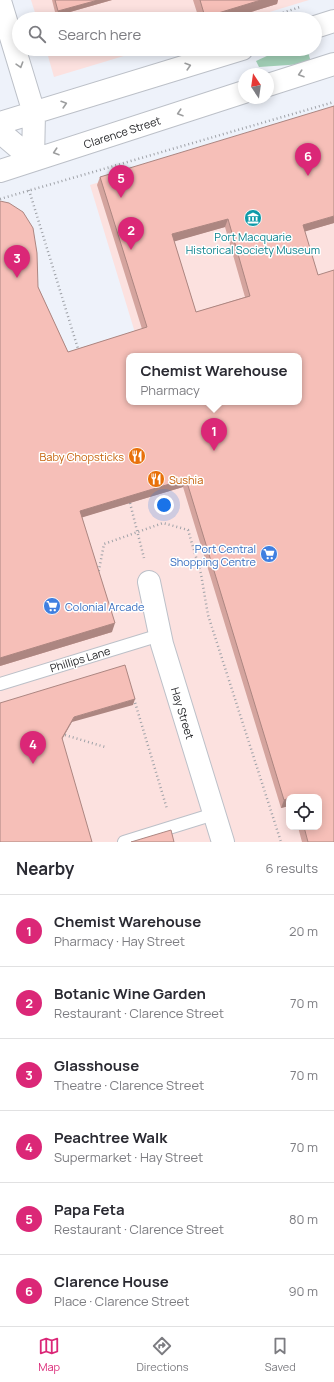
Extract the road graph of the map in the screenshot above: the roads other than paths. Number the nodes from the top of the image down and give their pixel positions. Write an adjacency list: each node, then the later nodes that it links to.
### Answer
1 (0, 1): 4 (street, one-way to 4)
2 (334, 21): 3 (street)
3 (322, 25)
4 (12, 41)
5 (17, 56): 10 (street, one-way to 10)
6 (219, 56): 10 (street, one-way to 6)
7 (334, 64): 8 (street, one-way to 8)
8 (274, 83)
9 (238, 94): 13 (street, Clarence Street, one-way to 13)
10 (34, 113): 11 (street); 13 (street)
11 (0, 123)
12 (0, 132): 13 (street)
13 (33, 160): 14 (street, Clarence Street)
14 (0, 171)
15 (149, 582): 16 (street, Hay Street)
16 (160, 635): 17 (lane, Phillips Lane); 18 (street, Hay Street)
17 (0, 684)
18 (214, 814): 19 (lane); 20 (street, Hay Street)
19 (124, 842)
20 (223, 842)

